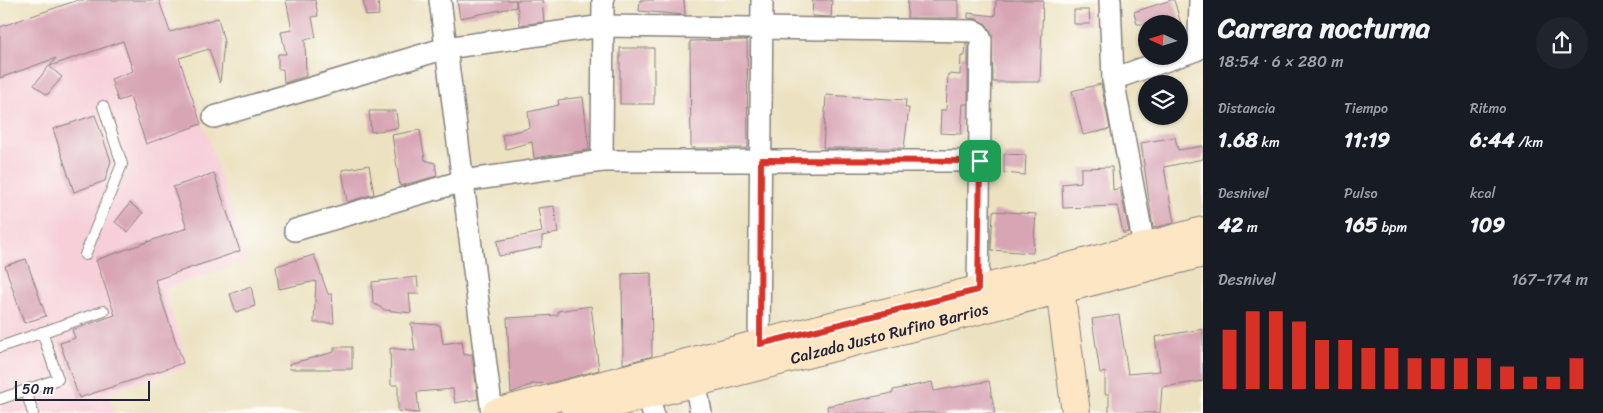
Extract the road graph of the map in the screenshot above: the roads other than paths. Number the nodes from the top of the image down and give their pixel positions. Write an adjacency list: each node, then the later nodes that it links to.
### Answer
1 (440, 0): 8 (street)
2 (603, 0): 6 (street)
3 (762, 0): 7 (street)
4 (1110, 0): 9 (street)
5 (1200, 0): 9 (street)
6 (603, 26): 7 (street); 8 (street); 13 (street)
7 (762, 30): 12 (street); 14 (street)
8 (446, 48): 11 (street); 15 (street)
9 (1113, 79): 18 (street)
10 (103, 106): 20 (lane)
11 (214, 117)
12 (761, 160): 13 (street); 14 (street); 25 (street)
13 (602, 161): 15 (street)
14 (980, 161): 22 (street)
15 (463, 181): 16 (street); 32 (street)
16 (294, 230)
17 (1203, 231): 18 (street, Calzada Justo Rufino Barrios)
18 (1144, 246): 21 (street, Calzada Justo Rufino Barrios)
19 (1203, 253): 21 (street, Calzada Justo Rufino Barrios)
20 (85, 255)
21 (1059, 280): 22 (street, Calzada Justo Rufino Barrios); 27 (street, Calzada Justo Rufino Barrios); 36 (street)
22 (978, 290): 25 (street, Calzada Justo Rufino Barrios)
23 (104, 311): 24 (lane)
24 (42, 332): 26 (lane); 28 (lane)
25 (760, 344): 33 (street, Calzada Justo Rufino Barrios)
26 (0, 347)
27 (695, 382): 30 (street, Calzada Justo Rufino Barrios); 35 (street)
28 (26, 390): 29 (lane); 31 (lane)
29 (0, 399)
30 (651, 404): 34 (street, Calzada Justo Rufino Barrios)
31 (33, 413)
32 (492, 413)
33 (496, 413)
34 (575, 413)
35 (701, 413)
36 (1076, 413)

